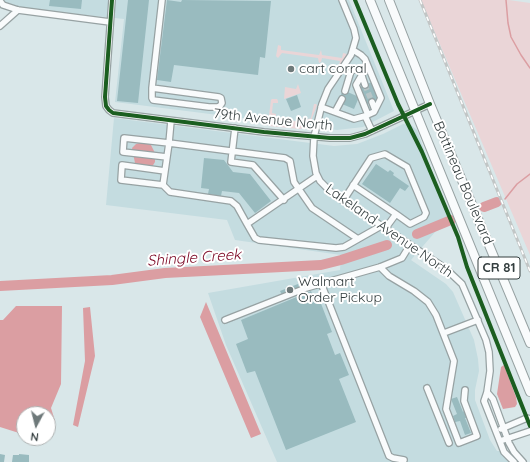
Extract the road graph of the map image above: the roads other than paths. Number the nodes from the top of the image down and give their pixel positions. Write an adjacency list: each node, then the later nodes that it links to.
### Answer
1 (112, 0): 8 (street)
2 (162, 0): 13 (street)
3 (342, 0): 10 (street)
4 (370, 0): 20 (highway, Bottineau Boulevard / CR 81)
5 (389, 0): 17 (highway, Bottineau Boulevard / CR 81)
6 (0, 1): 7 (street)
7 (18, 10): 8 (street); 9 (street)
8 (110, 22): 23 (street, 79th Avenue North)
9 (0, 26)
10 (353, 50): 11 (street); 18 (street, Lakeland Avenue North)
11 (365, 71): 12 (street); 14 (street); 19 (street); 22 (street)
12 (365, 84)
13 (152, 88): 13 (street)
14 (345, 91)
15 (342, 99): 21 (street)
16 (372, 102): 19 (street)
17 (430, 104): 20 (street, 79th Avenue North); 47 (highway, Bottineau Boulevard / CR 81)
18 (321, 107): 21 (street); 26 (street, Lakeland Avenue North)
19 (376, 110): 22 (street)
20 (415, 111): 25 (street, 79th Avenue North); 51 (highway, Bottineau Boulevard / CR 81)
21 (335, 112): 22 (street)
22 (366, 116): 25 (street)
23 (171, 121): 24 (street, 79th Avenue North); 27 (street)
24 (235, 128): 26 (street, 79th Avenue North); 28 (street)
25 (372, 131): 26 (street, 79th Avenue North)
26 (314, 137): 31 (street, Lakeland Avenue North)
27 (169, 143): 28 (street); 29 (street); 29 (street)
28 (232, 151): 34 (street); 35 (street)
29 (167, 157): 30 (street)
30 (165, 171): 32 (street); 32 (street)
31 (317, 176): 34 (street); 36 (street, Lakeland Avenue North)
32 (163, 185): 38 (street)
33 (353, 185): 36 (street); 37 (street); 37 (street)
34 (298, 190): 35 (street); 40 (street)
35 (284, 200): 38 (street)
36 (343, 201): 39 (street, Lakeland Avenue North)
37 (396, 214): 39 (street)
38 (247, 224): 40 (street)
39 (383, 227): 40 (street); 41 (street, Lakeland Avenue North)
40 (358, 239)
41 (410, 245): 42 (street); 45 (street, Lakeland Avenue North)
42 (380, 267): 43 (street); 46 (street)
43 (321, 283): 44 (street); 59 (street)
44 (225, 320)
45 (478, 320): 46 (street); 50 (street, Lakeland Avenue North)
46 (444, 333): 49 (street)
47 (530, 343)
48 (427, 388): 58 (street)
49 (465, 390)
50 (487, 392): 53 (street); 55 (street, Lakeland Avenue North)
51 (530, 392)
52 (530, 419): 53 (street)
53 (504, 428): 55 (street); 56 (street)
54 (530, 431): 56 (street)
55 (496, 432): 57 (street, Lakeland Avenue North)
56 (507, 439): 57 (street); 61 (street)
57 (500, 441): 60 (street, Lakeland Avenue North)
58 (449, 443)
59 (404, 460)
60 (514, 462)
61 (523, 462)

